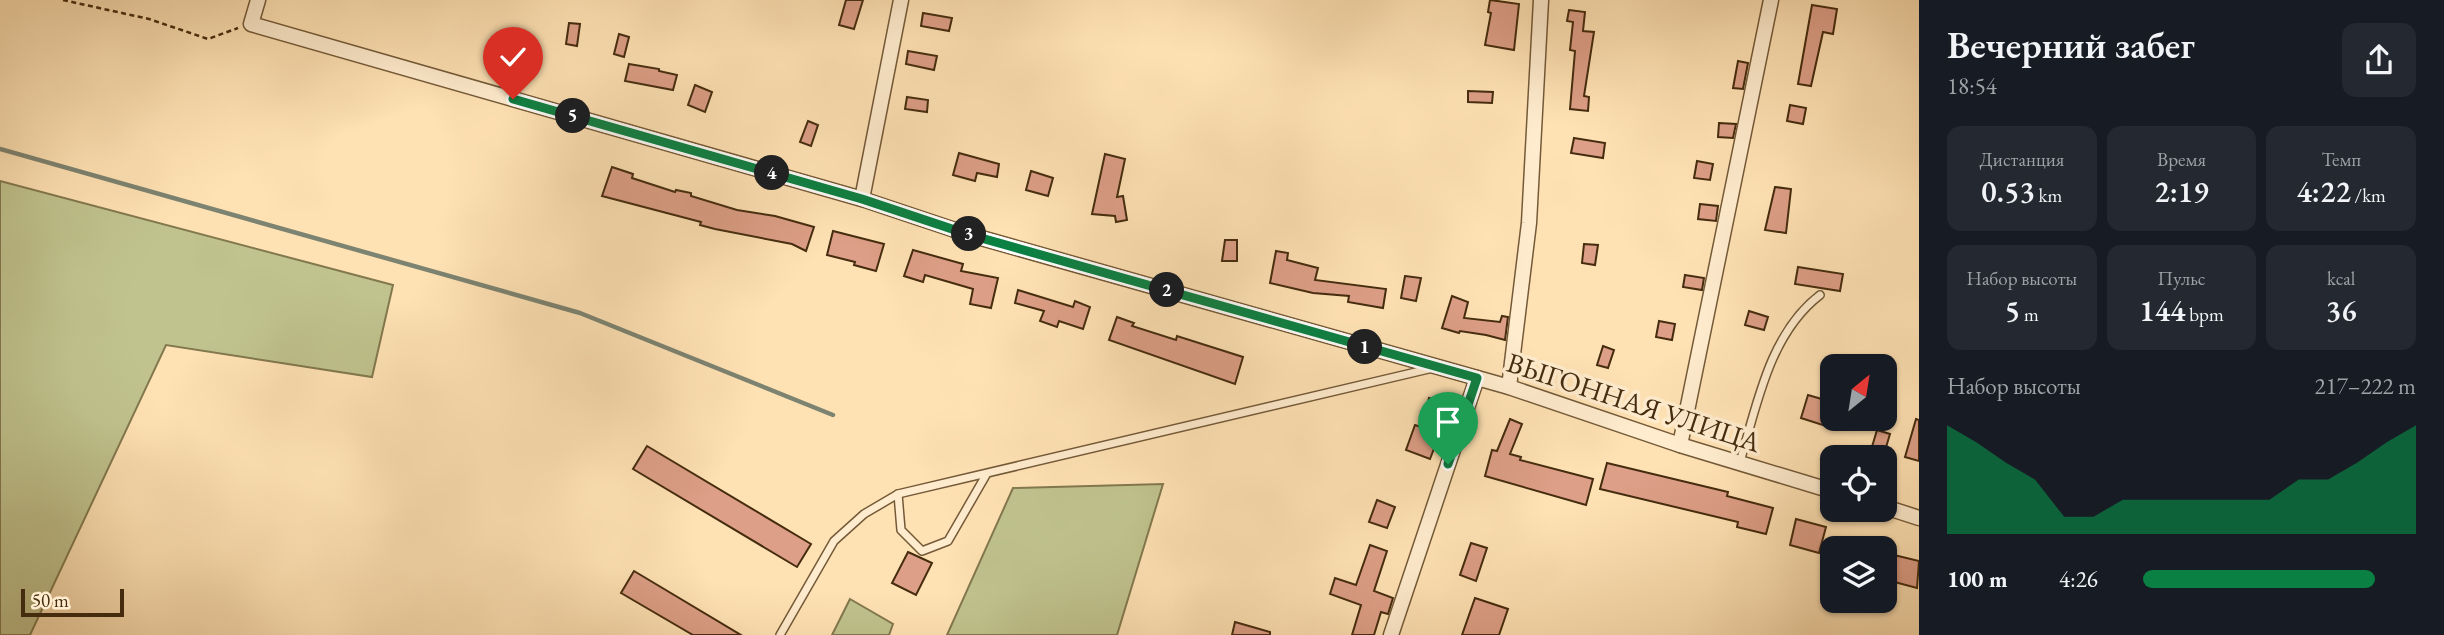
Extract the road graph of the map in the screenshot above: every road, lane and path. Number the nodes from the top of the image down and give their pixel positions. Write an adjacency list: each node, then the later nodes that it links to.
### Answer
1 (63, 0): 6 (path)
2 (258, 0): 6 (street)
3 (901, 0): 7 (street)
4 (1541, 0): 11 (street)
5 (1772, 0): 12 (street)
6 (251, 24): 7 (street, ВЫГОННАЯ УЛИЦА)
7 (862, 199): 9 (street, ВЫГОННАЯ УЛИЦА)
8 (1820, 295): 13 (lane)
9 (1438, 367): 10 (street, ВЫГОННАЯ УЛИЦА); 14 (lane)
10 (1477, 378): 11 (street, ВЫГОННАЯ УЛИЦА); 20 (street)
11 (1509, 387): 12 (street, ВЫГОННАЯ УЛИЦА)
12 (1680, 445): 13 (street, ВЫГОННАЯ УЛИЦА)
13 (1740, 462): 15 (street, ВЫГОННАЯ УЛИЦА)
14 (986, 475): 16 (lane); 16 (lane)
15 (1820, 487)
16 (898, 494): 19 (lane)
17 (1897, 511): 18 (street)
18 (1919, 517)
19 (780, 635)
20 (1391, 635)

